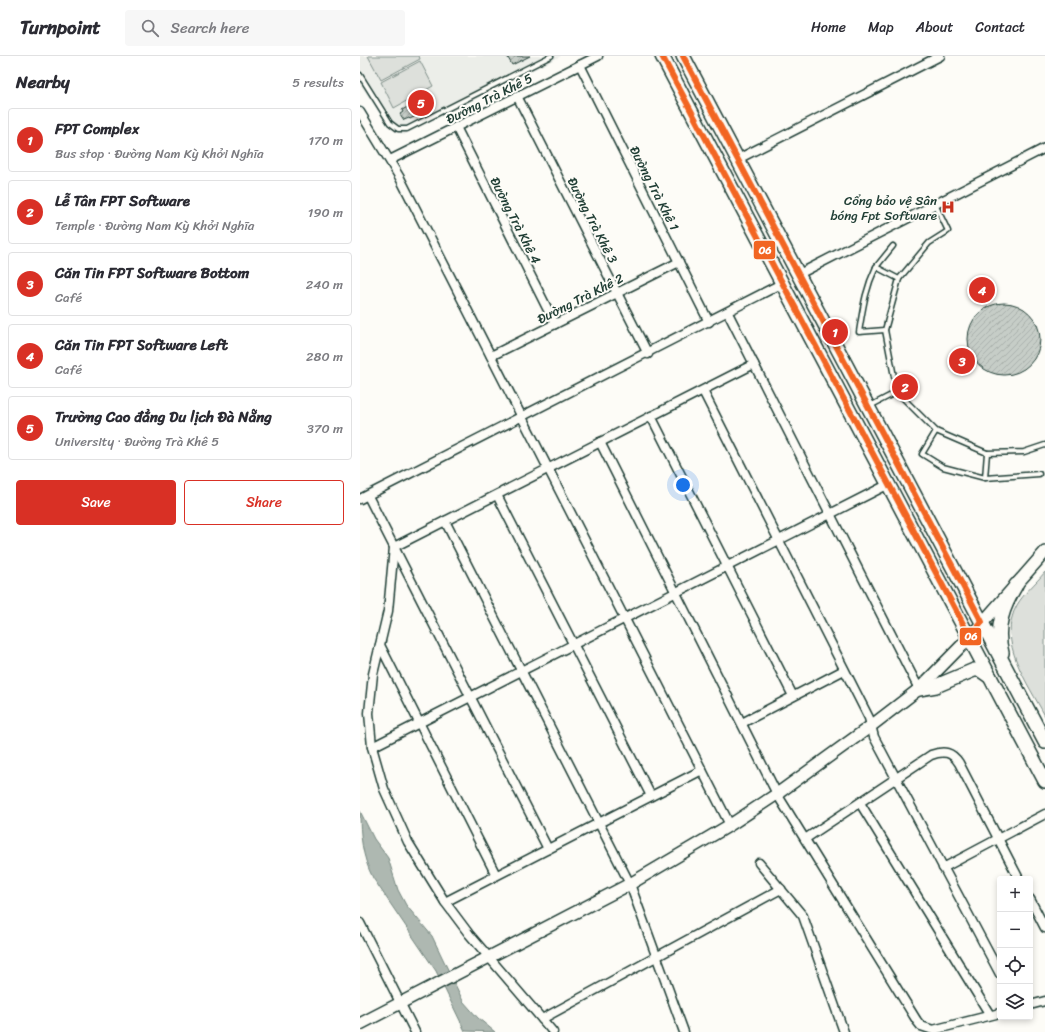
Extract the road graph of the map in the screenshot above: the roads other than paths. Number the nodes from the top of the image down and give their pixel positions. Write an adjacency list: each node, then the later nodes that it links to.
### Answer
1 (551, 56): 7 (lane)
2 (598, 56): 6 (street, Đường Trà Khê 5)
3 (662, 56): 20 (main road)
4 (683, 56): 12 (main road)
5 (940, 56): 12 (street)
6 (580, 65): 8 (street, Đường Trà Khê 5); 16 (street, Đường Trà Khê 1)
7 (360, 75)
8 (518, 96): 10 (street, Đường Trà Khê 5); 21 (street, Đường Trà Khê 3)
9 (360, 112): 13 (street)
10 (456, 127): 13 (street, Đường Trà Khê 5); 24 (street, Đường Trà Khê 4)
11 (1045, 148): 14 (street)
12 (738, 159): 18 (main road)
13 (390, 160): 27 (street)
14 (935, 204): 18 (street); 19 (lane)
15 (893, 246): 17 (lane)
16 (679, 262): 21 (street, Đường Trà Khê 2); 23 (street, Đường Trà Khê 1)
17 (876, 267): 19 (lane); 25 (lane)
18 (799, 274): 31 (main road)
19 (899, 279): 25 (lane)
20 (783, 283): 22 (street); 41 (main road)
21 (617, 293): 24 (street, Đường Trà Khê 2); 26 (street, Đường Trà Khê 3)
22 (728, 313): 23 (street); 28 (street)
23 (709, 322): 26 (street)
24 (555, 324): 27 (street, Đường Trà Khê 2)
25 (885, 330): 30 (lane)
26 (648, 354): 33 (street)
27 (491, 356): 33 (street)
28 (754, 364): 29 (street); 44 (street)
29 (703, 391): 32 (street); 46 (street)
30 (896, 392): 31 (lane); 34 (lane)
31 (869, 406): 53 (main road)
32 (651, 416): 35 (street); 49 (street)
33 (522, 417): 38 (street); 43 (street)
34 (936, 432): 37 (lane); 40 (lane)
35 (600, 442): 38 (street); 51 (street)
36 (1045, 445): 37 (lane)
37 (987, 453): 40 (lane)
38 (549, 468): 42 (street); 52 (street)
39 (1039, 474): 40 (lane)
40 (985, 478)
41 (889, 484): 44 (street); 54 (main road)
42 (497, 495): 45 (street); 55 (street)
43 (364, 497): 47 (street)
44 (830, 514): 46 (street); 61 (street)
45 (446, 521): 47 (street); 59 (street)
46 (779, 540): 49 (street); 58 (street)
47 (394, 547): 56 (street); 63 (street)
48 (1045, 552): 50 (street)
49 (727, 566): 51 (street); 62 (street)
50 (1016, 585): 53 (street); 57 (main road)
51 (676, 592): 52 (street); 65 (street)
52 (625, 618): 55 (street); 69 (street)
53 (982, 622): 54 (street); 57 (main road)
54 (970, 637): 60 (main road); 61 (street)
55 (573, 644): 59 (street); 73 (street)
56 (380, 645): 64 (street); 68 (street)
57 (1005, 666): 67 (main road)
58 (844, 670): 62 (street); 66 (street)
59 (522, 671): 63 (street); 76 (street)
60 (990, 677): 61 (main road); 71 (main road)
61 (919, 689): 66 (street)
62 (793, 696): 65 (street)
63 (470, 697): 64 (street); 80 (street)
64 (419, 723): 68 (street); 83 (street)
65 (742, 723): 72 (street)
66 (871, 726): 70 (street); 72 (street)
67 (1045, 742)
68 (372, 747): 87 (street)
69 (702, 770): 73 (street); 77 (street)
70 (896, 778): 74 (street); 79 (street); 82 (street)
71 (1045, 780)
72 (778, 794): 77 (street); 78 (street)
73 (651, 796): 76 (street)
74 (860, 802): 78 (street); 98 (street)
75 (1045, 814): 79 (street)
76 (599, 823): 80 (street); 85 (street)
77 (730, 825): 85 (street)
78 (805, 839): 98 (street)
79 (998, 839): 82 (street); 84 (street)
80 (548, 849): 83 (street)
81 (759, 863): 86 (street)
82 (943, 868): 93 (street)
83 (496, 875): 87 (street)
84 (1017, 876)
85 (630, 884): 91 (street); 92 (street)
86 (781, 889): 92 (street); 104 (street)
87 (445, 902): 91 (street)
88 (1033, 905): 90 (street)
89 (360, 923): 95 (street)
90 (1045, 928)
91 (489, 957): 95 (street); 99 (street)
92 (656, 957): 99 (street); 103 (street)
93 (997, 968)
94 (1045, 1001): 96 (street)
95 (400, 1004): 100 (street); 101 (street)
96 (1033, 1004)
97 (997, 1014): 98 (street)
98 (990, 1015)
99 (542, 1019): 102 (street)
100 (360, 1024)
101 (415, 1032)
102 (553, 1032)
103 (684, 1032)
104 (844, 1032)

